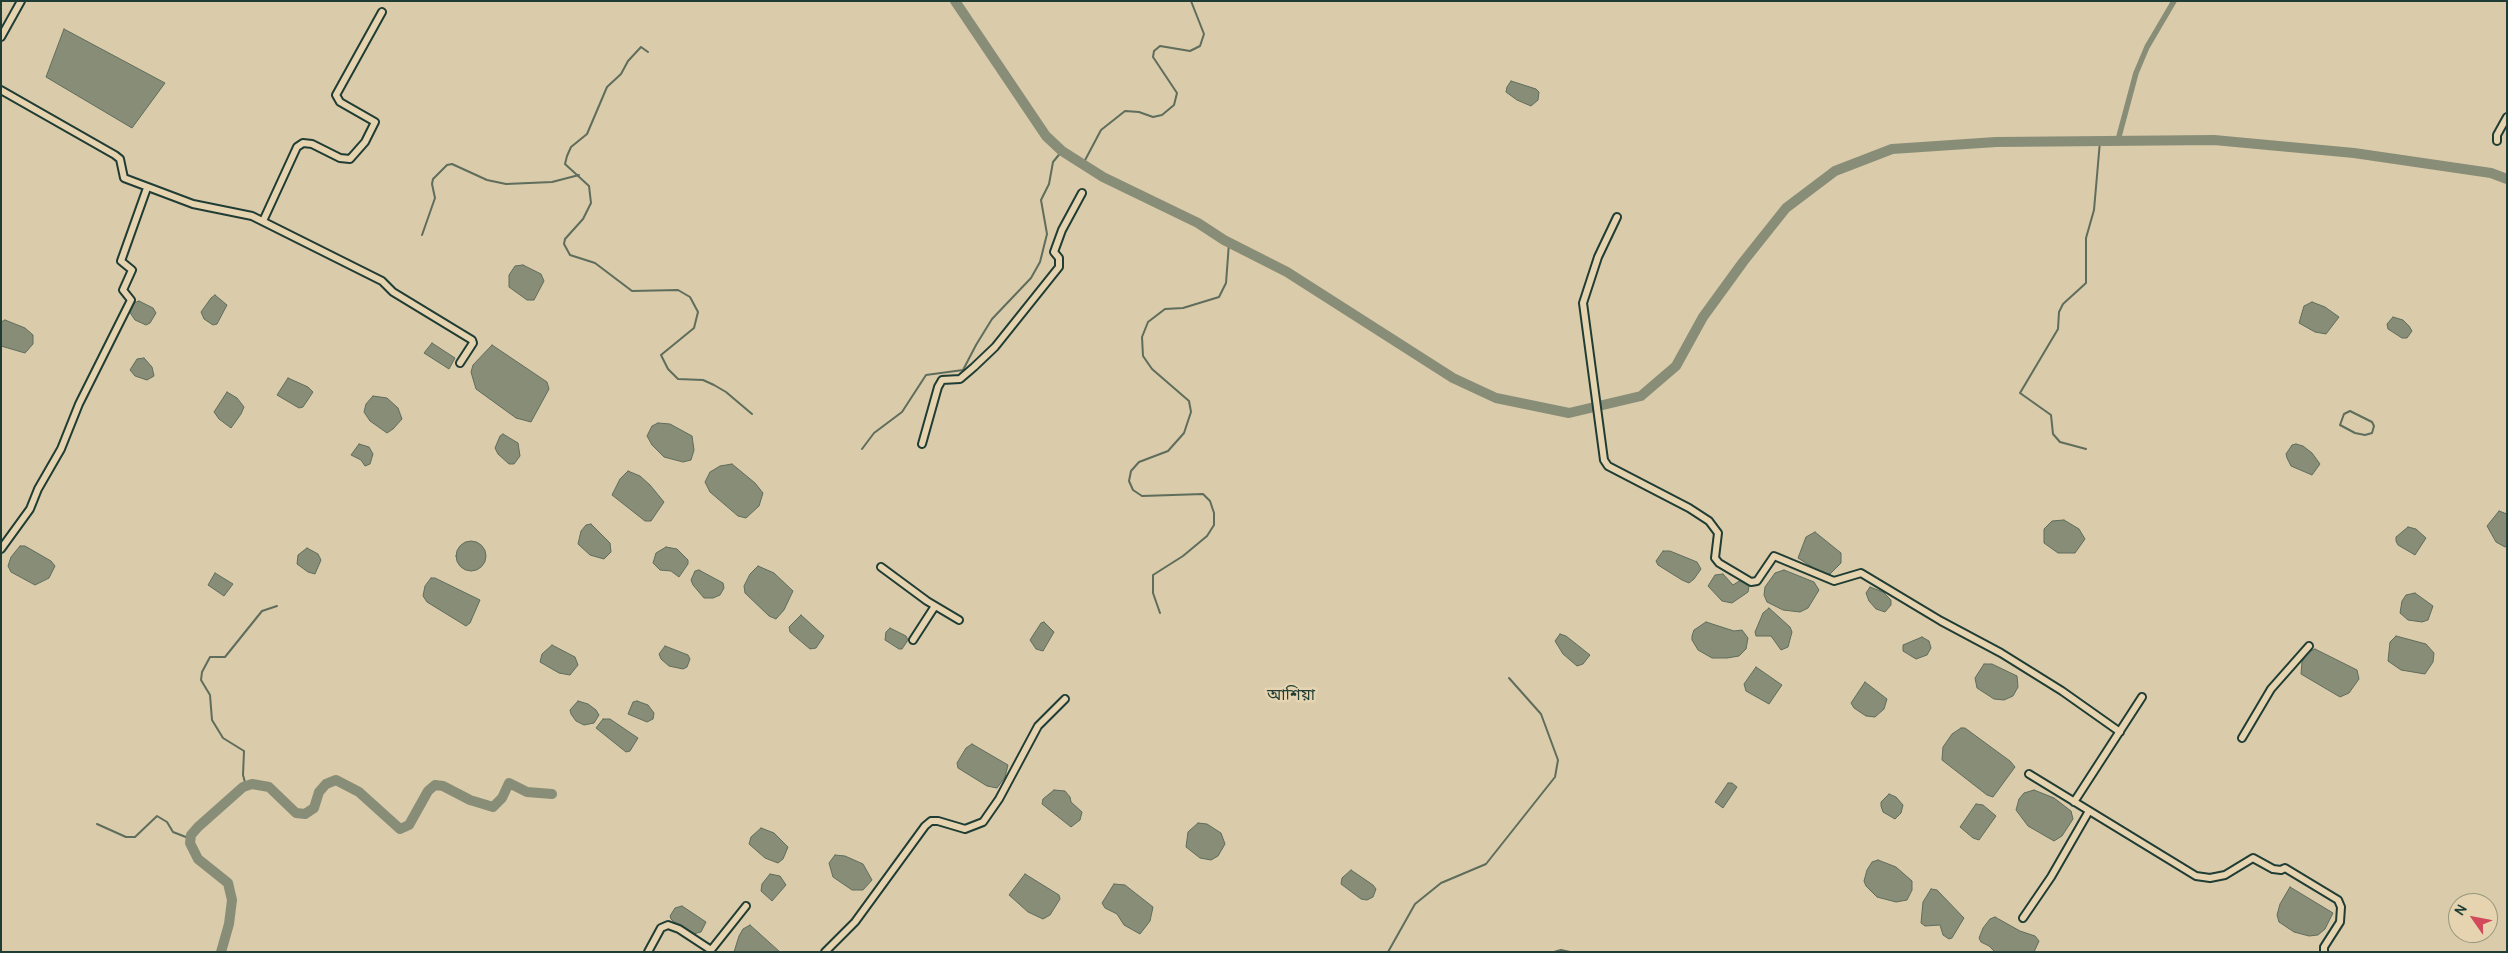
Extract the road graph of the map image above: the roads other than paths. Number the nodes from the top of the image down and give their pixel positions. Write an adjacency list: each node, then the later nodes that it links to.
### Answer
1 (22, 1): 3 (street)
2 (382, 12): 10 (street)
3 (1, 37)
4 (1, 90): 7 (street)
5 (2507, 117): 6 (street)
6 (2496, 141)
7 (147, 188): 10 (street); 13 (street)
8 (1082, 194): 12 (street)
9 (1618, 217): 21 (street)
10 (263, 221): 11 (street)
11 (460, 363)
12 (922, 444)
13 (1, 549)
14 (881, 567): 15 (street)
15 (935, 606): 16 (street); 17 (street)
16 (959, 620)
17 (913, 640)
18 (2309, 646): 22 (street)
19 (2142, 697): 21 (street)
20 (1065, 699): 30 (street)
21 (2120, 732): 24 (street)
22 (2242, 738)
23 (2029, 774): 24 (street)
24 (2074, 802): 25 (street)
25 (2089, 812): 27 (street); 31 (street)
26 (746, 906): 28 (street)
27 (2023, 918)
28 (712, 951): 29 (street)
29 (648, 952)
30 (825, 952)
31 (2324, 952)

